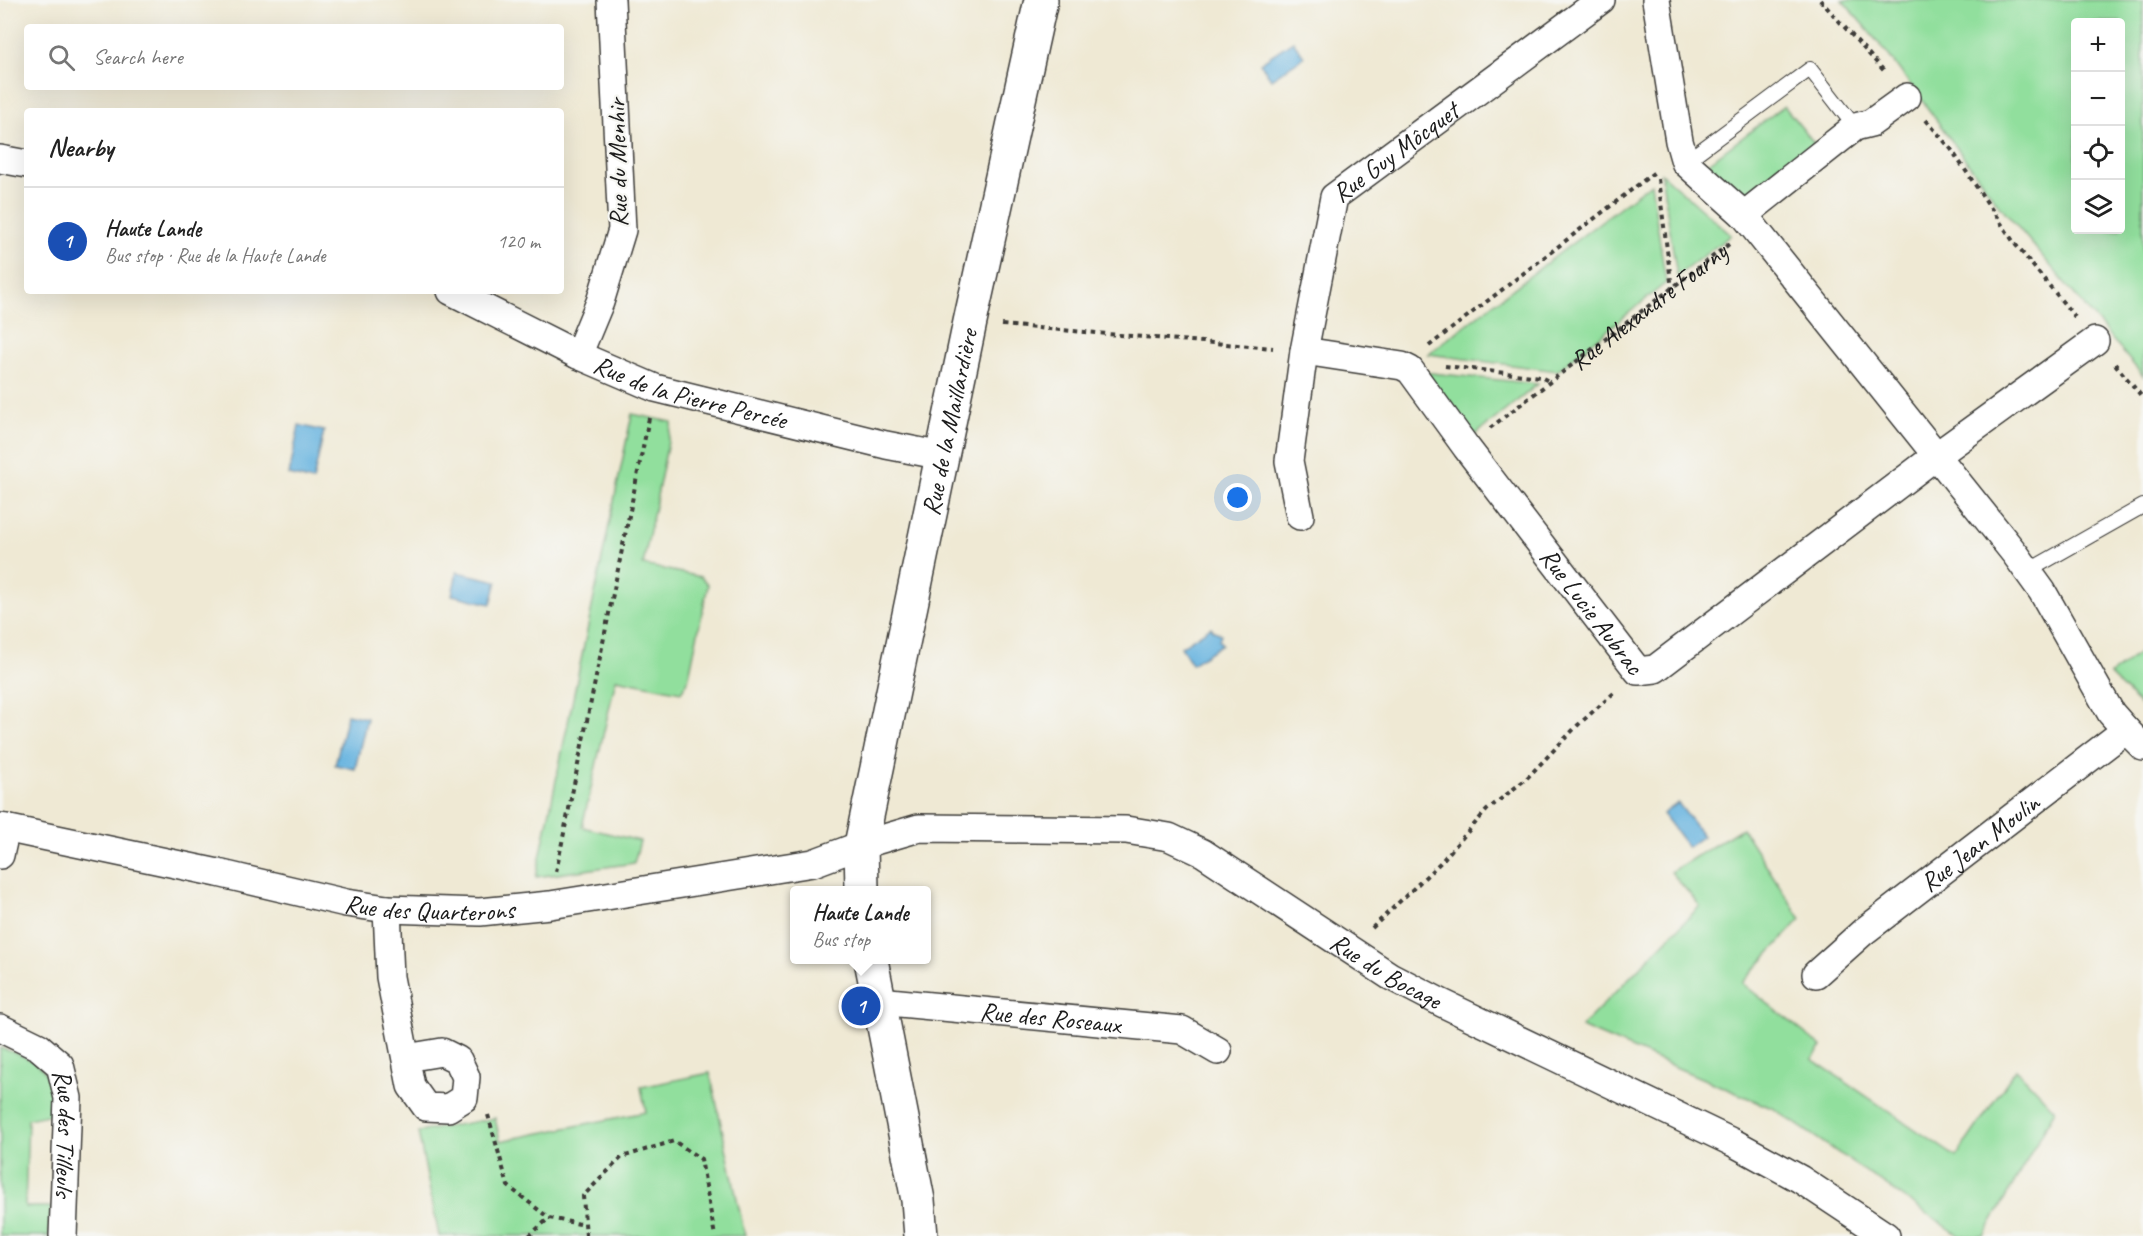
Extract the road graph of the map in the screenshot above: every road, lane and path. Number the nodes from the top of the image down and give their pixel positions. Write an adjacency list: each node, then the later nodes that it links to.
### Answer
1 (611, 0): 16 (street, Rue du Menhir)
2 (1041, 0): 13 (street, Rue de la Maillardière)
3 (1601, 0): 15 (street, Rue Guy Môcquet)
4 (1656, 0): 8 (street)
5 (1820, 0): 6 (path)
6 (1907, 97): 7 (street, Rue Alexandre Fourny); 14 (path)
7 (1855, 126): 8 (lane); 11 (street, Rue Alexandre Fourny)
8 (1683, 156): 11 (street); 17 (path)
9 (0, 159): 10 (street)
10 (24, 163)
11 (1744, 214): 18 (path, Rue Alexandre Fourny); 23 (street)
12 (457, 294): 16 (street, Rue de la Pierre Percée)
13 (970, 322): 15 (path); 22 (street, Rue de la Maillardière)
14 (2095, 341): 20 (path); 23 (street, Rue Lucie Aubrac)
15 (1304, 351): 17 (street); 25 (street, Rue Guy Môcquet)
16 (578, 355): 19 (street, Rue de la Pierre Percée)
17 (1406, 368): 18 (path); 21 (street, Rue Lucie Aubrac)
18 (1550, 382): 21 (path, Rue Alexandre Fourny)
19 (655, 388): 22 (street, Rue de la Pierre Percée); 33 (path)
20 (2143, 398)
21 (1466, 447): 27 (street, Rue Lucie Aubrac)
22 (943, 456): 30 (street, Rue de la Maillardière)
23 (1936, 456): 26 (street); 27 (street, Rue Lucie Aubrac)
24 (2143, 506): 26 (lane)
25 (1300, 516)
26 (2028, 571): 28 (street)
27 (1638, 671): 35 (path)
28 (2135, 739): 37 (street, Rue Jean Moulin)
29 (3, 827): 31 (street); 34 (street, Rue des Quarterons)
30 (861, 845): 32 (street, Rue de la Maillardière); 33 (street, Rue des Quarterons); 35 (street, Rue du Bocage)
31 (0, 855)
32 (862, 886)
33 (550, 905): 34 (street, Rue des Quarterons)
34 (387, 909): 41 (street)
35 (1350, 950): 50 (street, Rue du Bocage)
36 (872, 964): 38 (street)
37 (1816, 974)
38 (879, 1001): 40 (street, Rue des Roseaux); 49 (street)
39 (0, 1028): 45 (street, Rue des Tilleuls)
40 (1218, 1051)
41 (406, 1058): 42 (street); 42 (street)
42 (464, 1098): 43 (path)
43 (549, 1218): 44 (path); 46 (path)
44 (585, 1226): 47 (path); 48 (path)
45 (63, 1236)
46 (530, 1236)
47 (586, 1236)
48 (716, 1236)
49 (921, 1236)
50 (1886, 1236)

